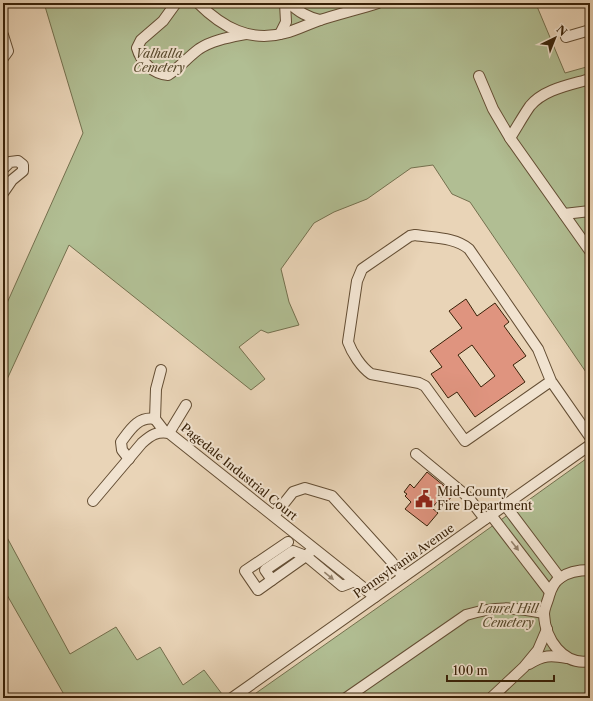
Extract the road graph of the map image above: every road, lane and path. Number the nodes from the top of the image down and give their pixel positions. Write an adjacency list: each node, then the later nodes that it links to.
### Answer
1 (176, 3): 8 (street)
2 (198, 3): 8 (street)
3 (285, 3): 9 (street)
4 (289, 3): 6 (street)
5 (378, 3): 6 (street)
6 (321, 20): 9 (street)
7 (590, 30): 11 (street)
8 (246, 34): 9 (street)
9 (280, 34)
10 (3, 35): 12 (street)
11 (566, 37)
12 (3, 58)
13 (479, 76): 15 (street)
14 (590, 79): 15 (street)
15 (510, 138): 19 (street)
16 (3, 169): 17 (street)
17 (3, 193)
18 (590, 211): 19 (street)
19 (564, 214): 20 (street)
20 (590, 251)
21 (161, 370): 24 (street)
22 (551, 381): 22 (street); 26 (street)
23 (186, 405): 25 (street)
24 (155, 419): 25 (street); 29 (street)
25 (167, 432): 29 (street, Pagedale Industrial Court); 32 (street, Pagedale Industrial Court)
26 (590, 437)
27 (590, 445): 31 (street, Pennsylvania Avenue)
28 (416, 454): 33 (street)
29 (129, 459): 30 (street, Pagedale Industrial Court)
30 (93, 501)
31 (505, 505): 33 (street, Pennsylvania Avenue); 39 (street)
32 (274, 516): 35 (street, Pagedale Industrial Court); 38 (street)
33 (488, 517): 38 (street, Pennsylvania Avenue); 41 (street, one-way to 41)
34 (288, 542): 36 (street)
35 (309, 553): 36 (street); 40 (street); 42 (street, Pagedale Industrial Court)
36 (268, 562): 40 (street); 40 (street)
37 (590, 570): 39 (street)
38 (403, 577): 42 (street, Pennsylvania Avenue)
39 (560, 578): 41 (street)
40 (272, 580)
41 (550, 592): 43 (street)
42 (375, 597): 48 (street, Pennsylvania Avenue)
43 (544, 613): 44 (street); 49 (street)
44 (547, 629): 45 (street); 47 (street)
45 (571, 660): 46 (street); 47 (street)
46 (590, 661)
47 (524, 667): 50 (street)
48 (232, 698)
49 (346, 698)
50 (492, 698)

